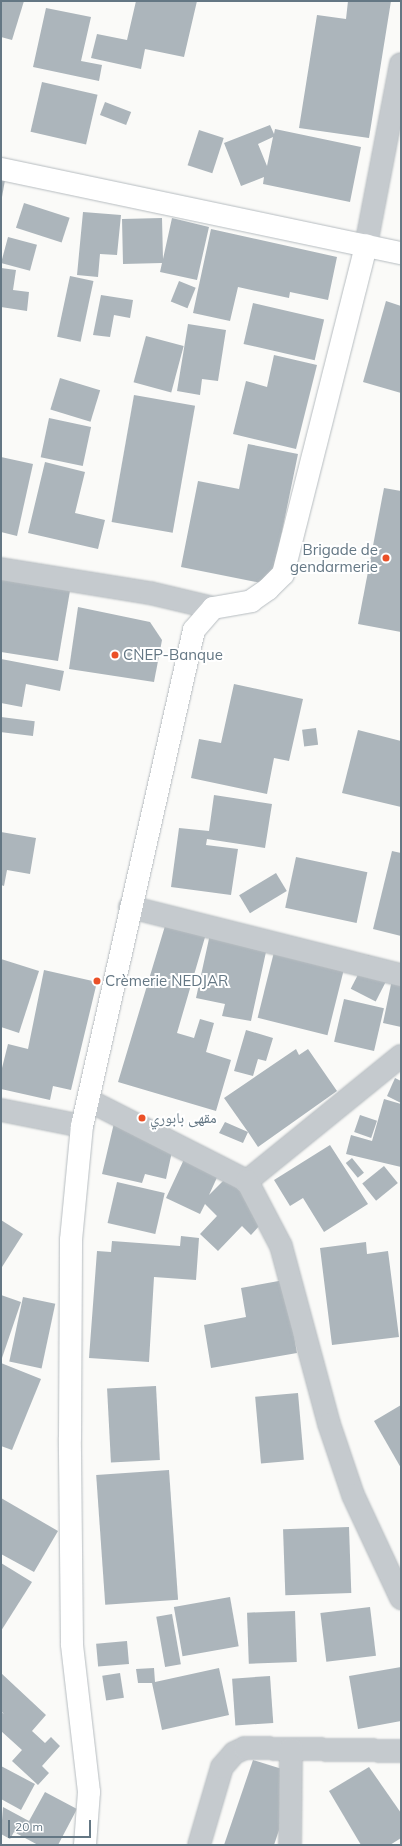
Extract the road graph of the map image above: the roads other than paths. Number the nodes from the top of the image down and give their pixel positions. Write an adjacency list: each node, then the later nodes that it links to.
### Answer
1 (401, 64): 3 (street)
2 (1, 169): 3 (main road)
3 (366, 246): 4 (main road); 6 (main road)
4 (401, 253)
5 (1, 570): 6 (street)
6 (213, 608): 7 (main road)
7 (130, 907): 8 (street); 10 (main road)
8 (401, 976)
9 (401, 1056): 13 (street)
10 (88, 1100): 12 (main road); 13 (street)
11 (1, 1110): 12 (street)
12 (82, 1126): 17 (main road)
13 (247, 1181): 14 (street)
14 (401, 1598)
15 (291, 1749): 16 (street); 18 (street); 19 (street)
16 (401, 1751)
17 (85, 1845)
18 (199, 1845)
19 (290, 1845)

